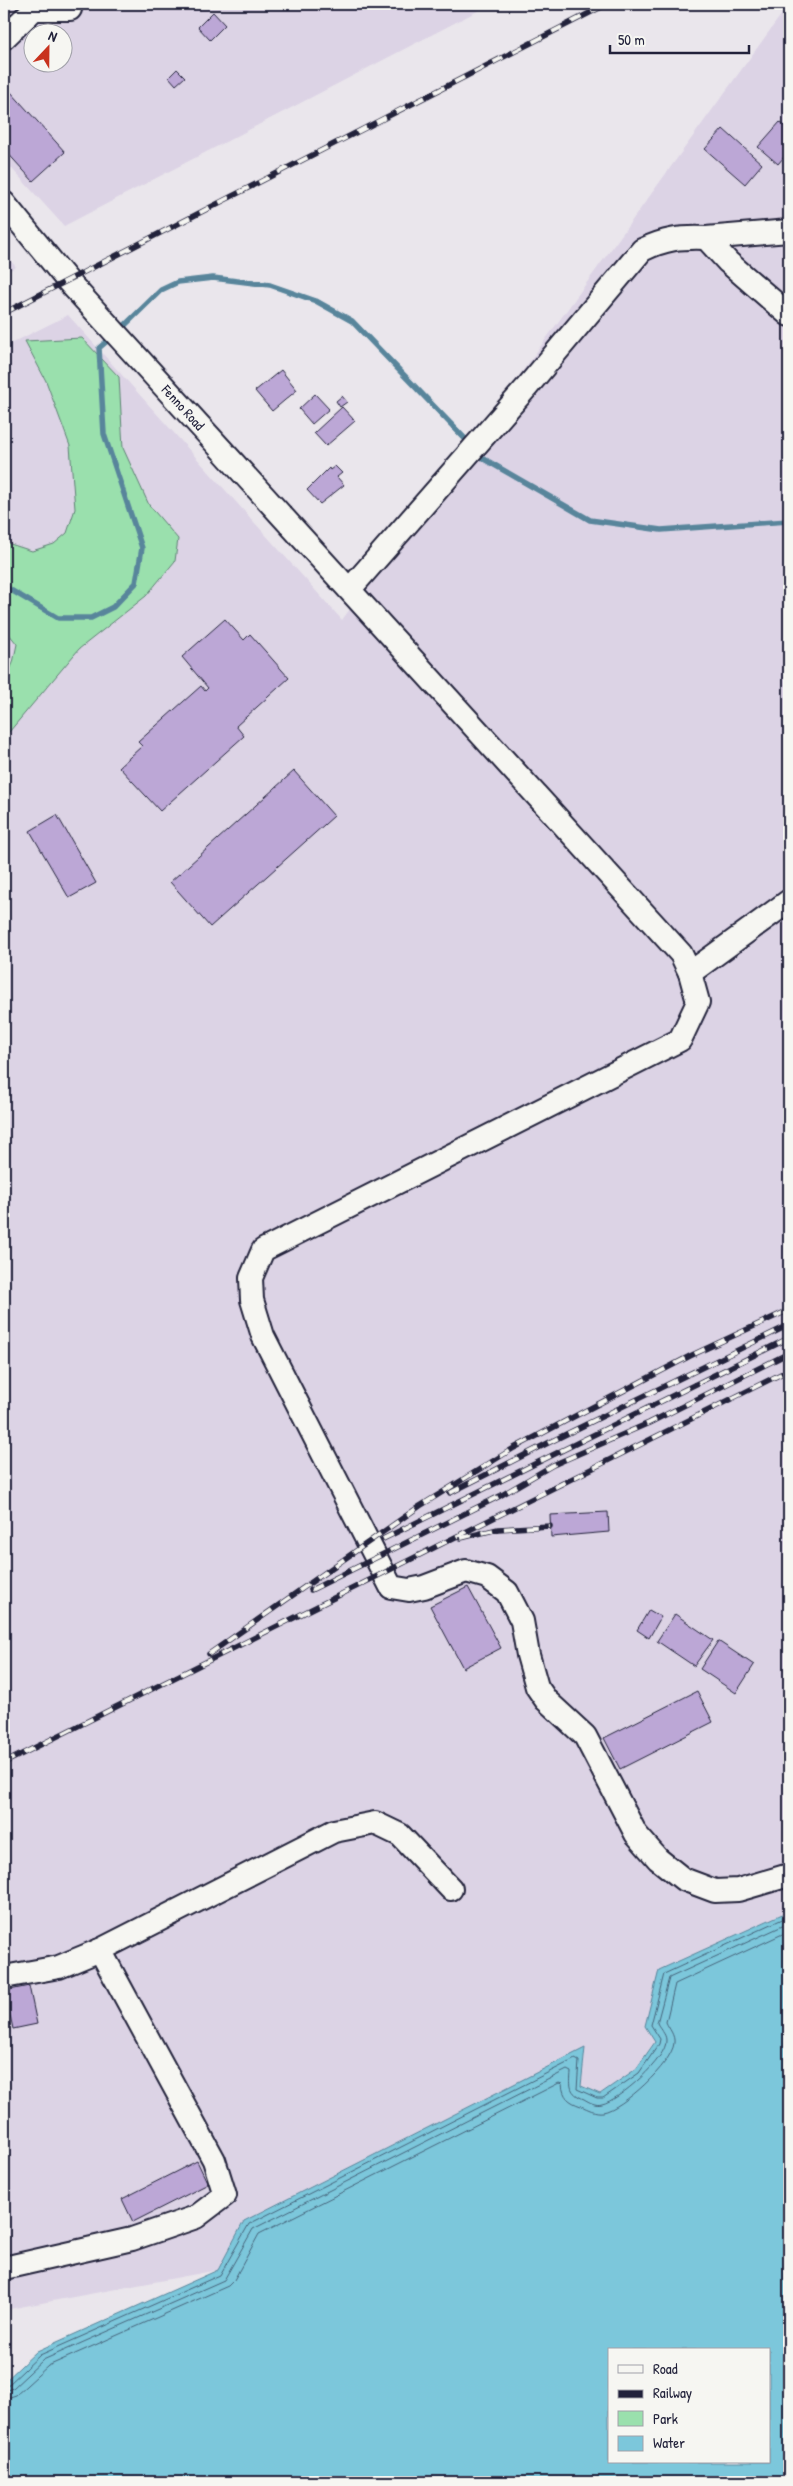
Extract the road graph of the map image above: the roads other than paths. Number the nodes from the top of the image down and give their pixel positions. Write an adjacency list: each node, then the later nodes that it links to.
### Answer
1 (70, 9): 2 (street)
2 (4, 38)
3 (4, 203): 7 (street, Fenno Road)
4 (789, 231): 5 (street)
5 (706, 238): 6 (street); 7 (street)
6 (789, 316)
7 (350, 589): 9 (street, Fenno Road)
8 (789, 901): 9 (street)
9 (690, 972): 10 (street, Fenno Road)
10 (789, 1876)
11 (451, 1889): 12 (street)
12 (100, 1950): 13 (street); 14 (street)
13 (4, 1977)
14 (4, 2268)

